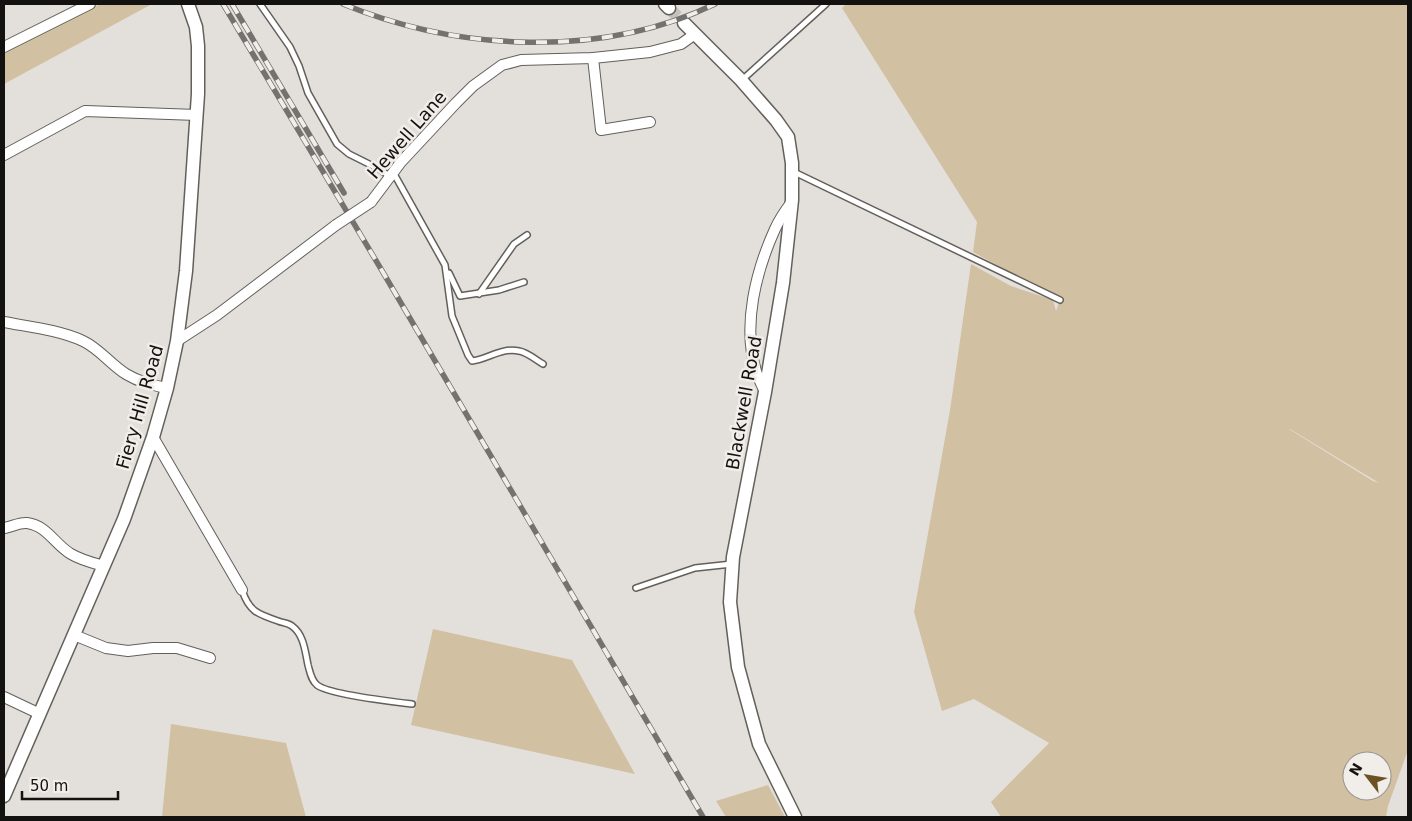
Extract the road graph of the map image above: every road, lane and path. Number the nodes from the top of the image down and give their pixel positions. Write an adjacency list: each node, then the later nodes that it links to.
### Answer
1 (90, 4): 7 (street)
2 (188, 4): 10 (street, Fiery Hill Road)
3 (260, 4): 14 (lane)
4 (826, 4): 9 (lane)
5 (684, 23): 6 (street, Blackwell Road)
6 (695, 34): 8 (street, Hewell Lane); 9 (street, Blackwell Road)
7 (4, 47)
8 (593, 58): 11 (street); 14 (street, Hewell Lane)
9 (741, 80): 13 (street, Blackwell Road)
10 (197, 115): 12 (street); 22 (street, Fiery Hill Road)
11 (650, 122)
12 (4, 155)
13 (793, 171): 15 (street, Blackwell Road); 20 (lane)
14 (391, 174): 17 (lane); 22 (street, Hewell Lane, bridge)
15 (792, 200): 25 (street, Blackwell Road); 25 (street)
16 (527, 235): 19 (lane)
17 (445, 265): 19 (lane); 23 (lane)
18 (524, 282): 19 (lane)
19 (479, 294)
20 (1060, 300)
21 (4, 322): 24 (street)
22 (177, 342): 24 (street, Fiery Hill Road)
23 (543, 364)
24 (167, 388): 26 (street, Fiery Hill Road)
25 (765, 392): 28 (street, Blackwell Road)
26 (153, 437): 29 (street, Fiery Hill Road); 31 (street)
27 (4, 528): 29 (street)
28 (733, 564): 30 (lane); 38 (street, Blackwell Road)
29 (104, 566): 32 (street, Fiery Hill Road)
30 (636, 588)
31 (242, 590): 35 (lane)
32 (74, 635): 33 (street); 36 (street, Fiery Hill Road)
33 (210, 658)
34 (4, 697): 36 (street)
35 (412, 704)
36 (40, 714): 37 (street, Fiery Hill Road)
37 (4, 796)
38 (795, 817)

